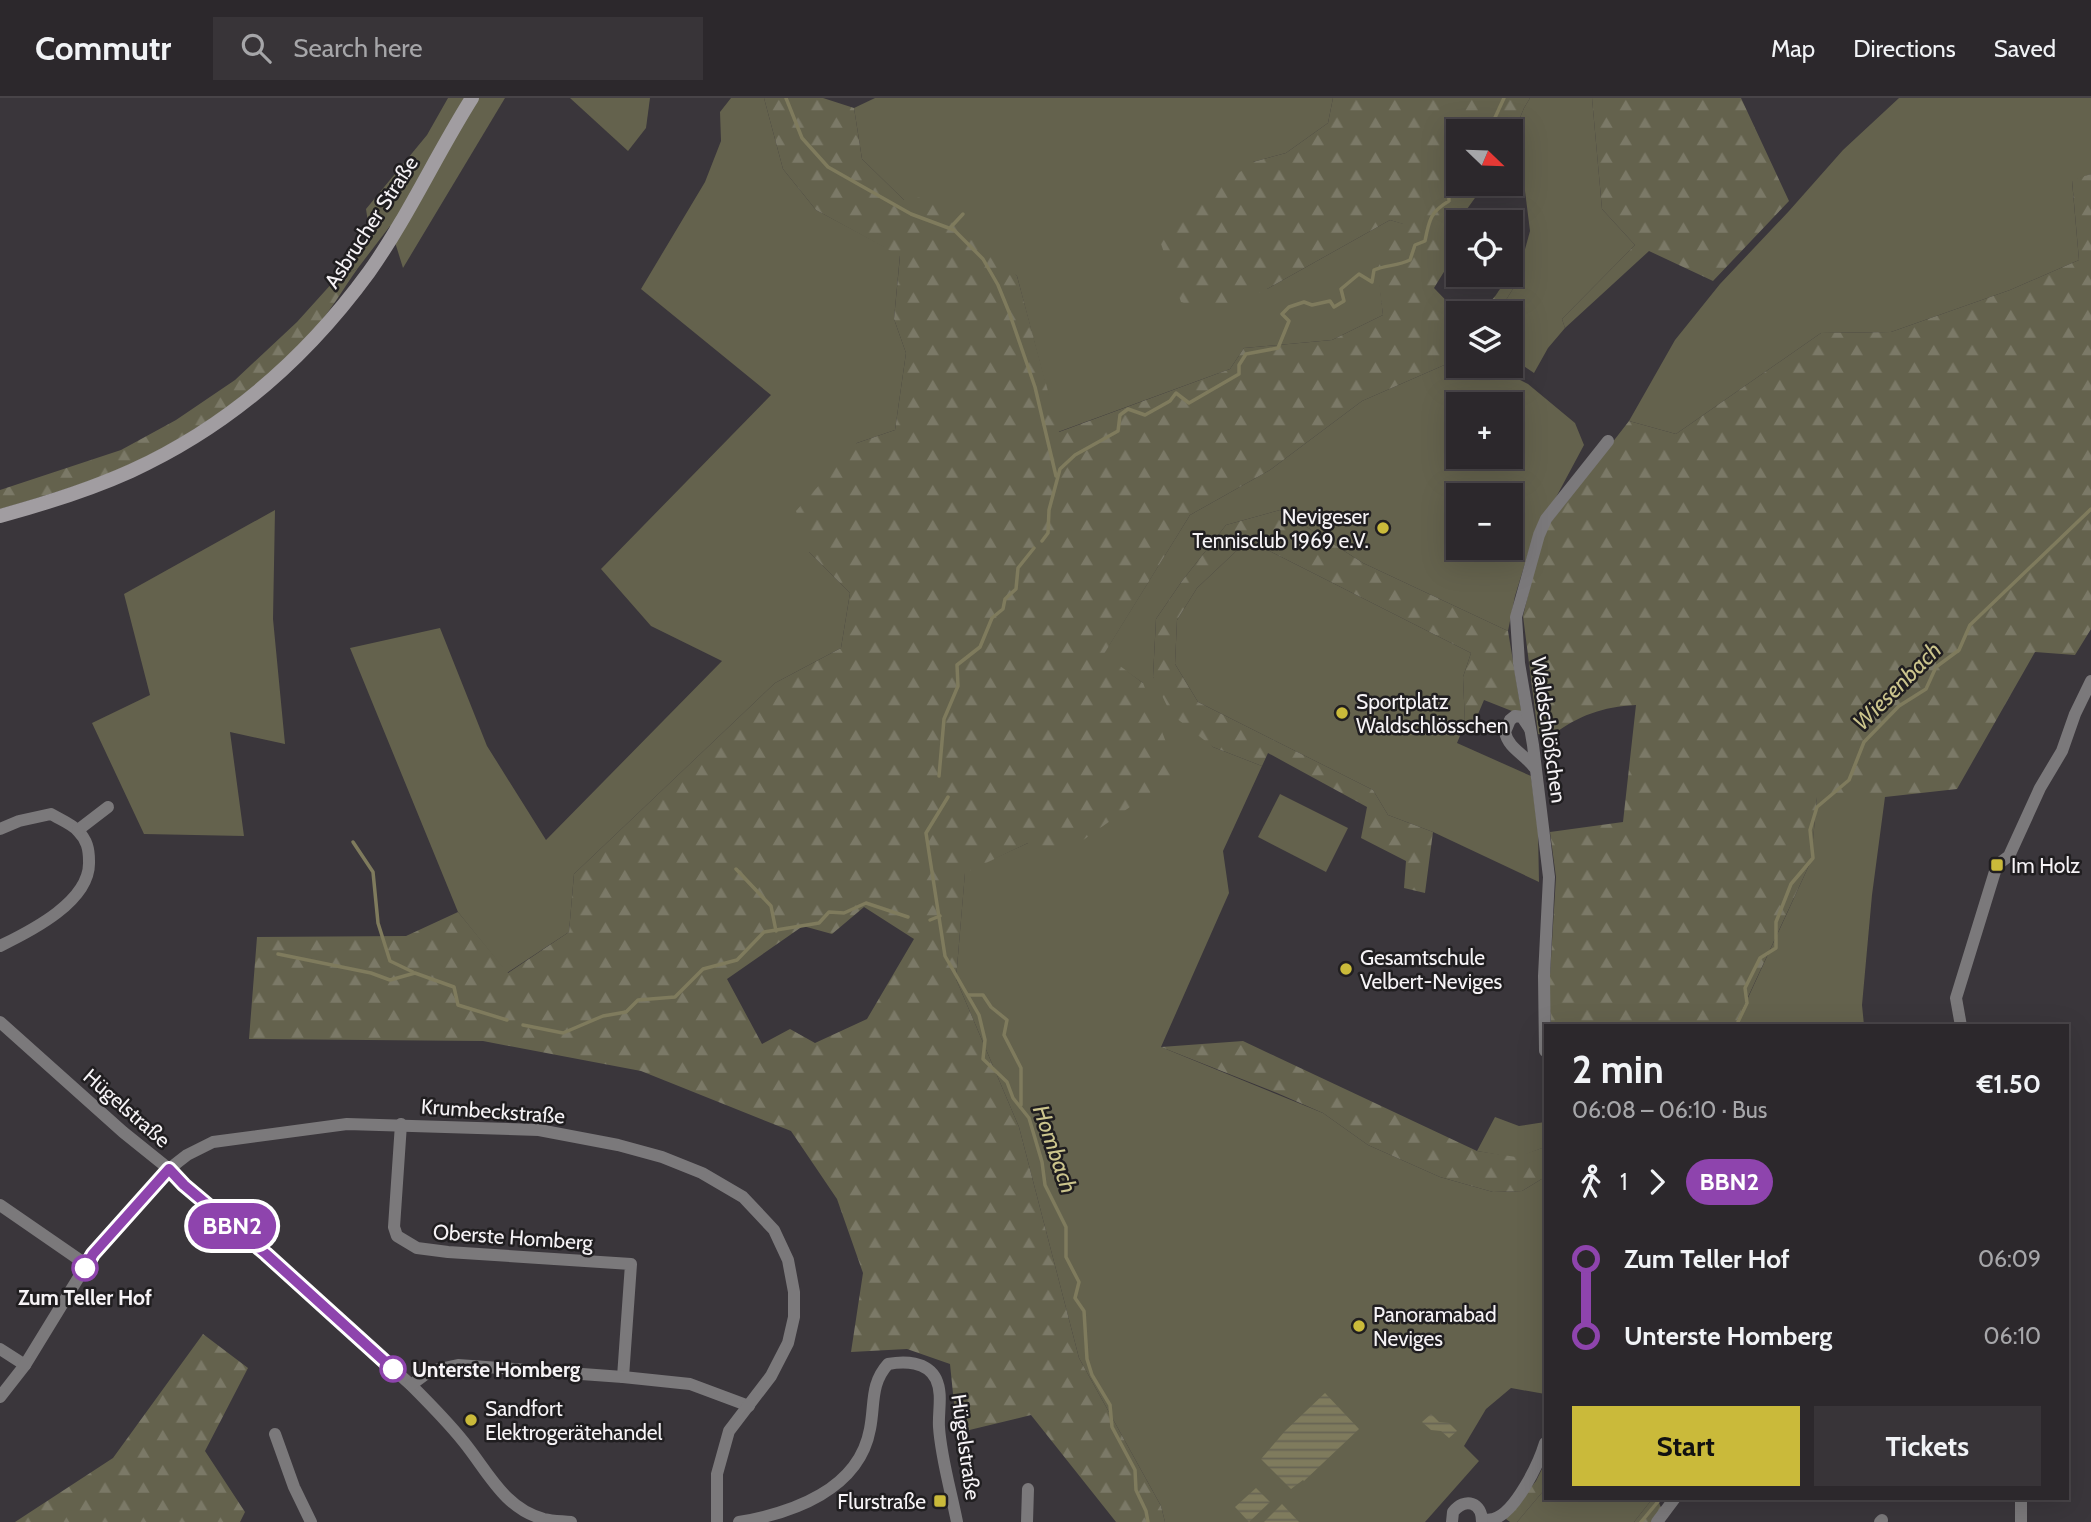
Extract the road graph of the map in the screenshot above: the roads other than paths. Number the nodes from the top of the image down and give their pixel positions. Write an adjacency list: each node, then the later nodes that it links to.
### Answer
1 (472, 98): 3 (main road, Asbrucher Straße)
2 (1608, 441): 5 (street, Waldschlößchen)
3 (0, 516)
4 (2091, 681): 13 (street)
5 (1530, 729): 6 (street, Waldschlößchen); 6 (street)
6 (1534, 766): 12 (street, Waldschlößchen)
7 (108, 807): 9 (street)
8 (0, 829): 9 (street)
9 (78, 830): 10 (street)
10 (0, 946)
11 (0, 1022): 15 (street, Hügelstraße)
12 (1545, 1024)
13 (1961, 1024)
14 (401, 1124): 15 (street, Krumbeckstraße); 20 (street, Oberste Homberg); 23 (street, Krumbeckstraße)
15 (169, 1169): 17 (street, Krumbeckstraße); 21 (street, Hügelstraße)
16 (0, 1205): 17 (street)
17 (87, 1265): 19 (street, Krumbeckstraße)
18 (0, 1349): 19 (street)
19 (25, 1365): 22 (street, Krumbeckstraße)
20 (623, 1377): 21 (street); 23 (street)
21 (411, 1385): 31 (street, Hügelstraße)
22 (0, 1396)
23 (749, 1406): 32 (street, Krumbeckstraße)
24 (275, 1434): 30 (street)
25 (1544, 1447): 29 (street)
26 (1028, 1489): 35 (street)
27 (1674, 1500): 37 (street)
28 (2021, 1500): 38 (street)
29 (1482, 1521): 36 (street)
30 (311, 1522)
31 (571, 1522)
32 (717, 1522)
33 (739, 1522): 34 (street, Hügelstraße)
34 (957, 1522)
35 (1027, 1522)
36 (1452, 1522)
37 (1657, 1522)
38 (2021, 1522)

